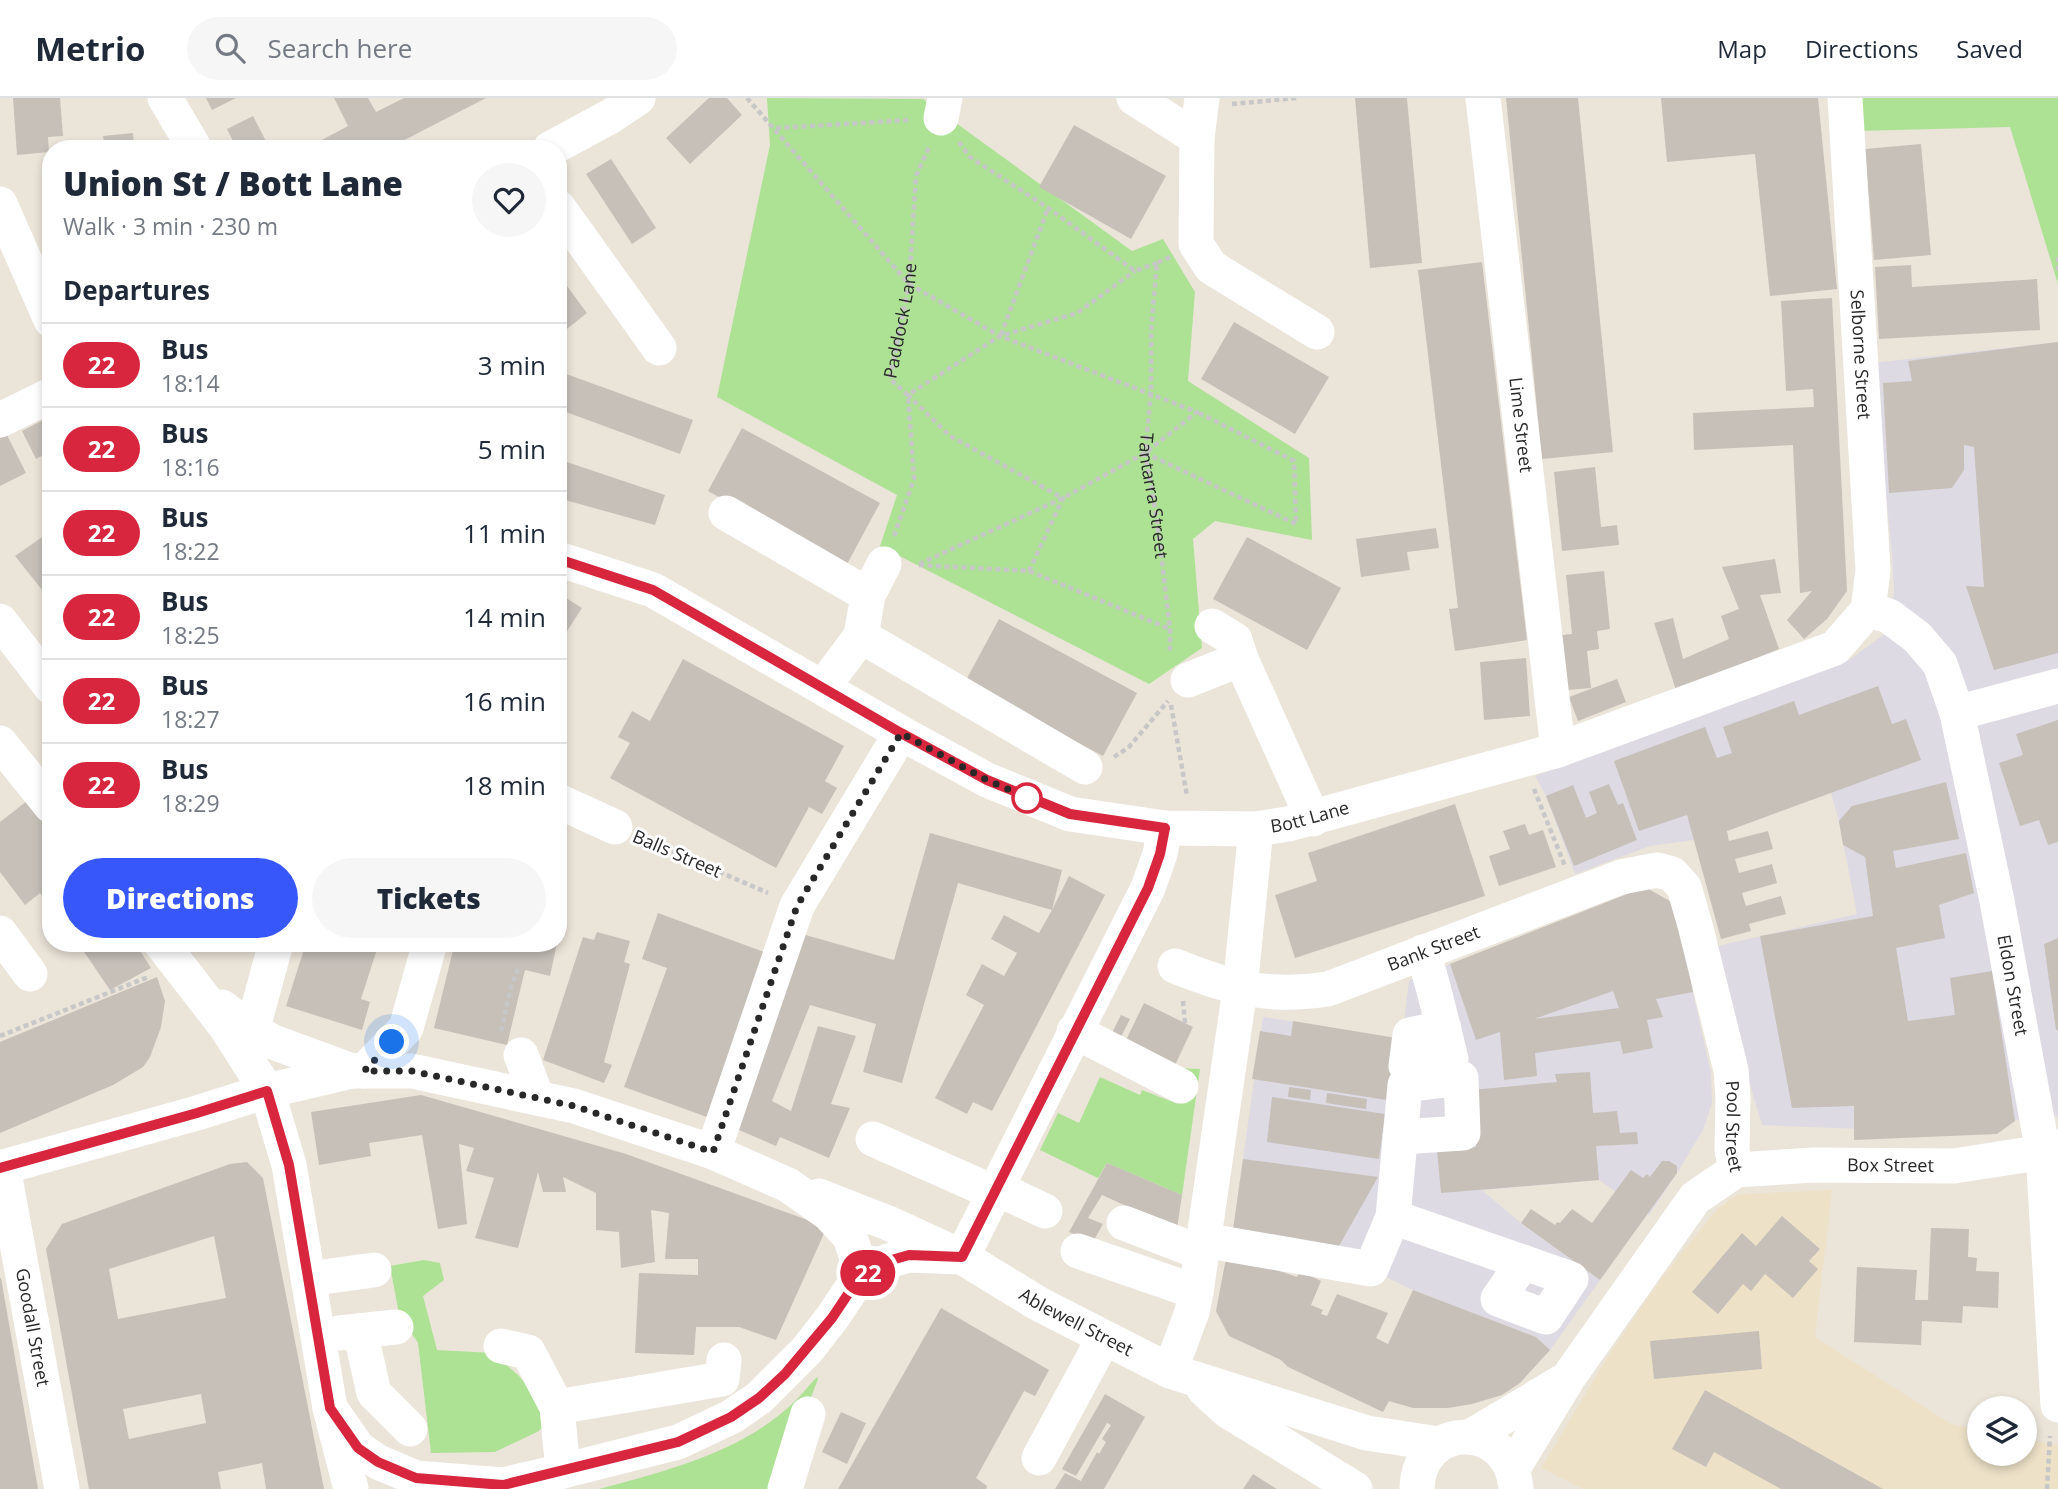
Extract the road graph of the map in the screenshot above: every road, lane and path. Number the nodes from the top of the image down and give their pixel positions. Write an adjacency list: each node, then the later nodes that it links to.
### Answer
1 (165, 98): 11 (street)
2 (638, 98): 12 (street)
3 (747, 98): 10 (path)
4 (1134, 98): 9 (street)
5 (1297, 98): 9 (path)
6 (1483, 98): 50 (street, Lime Street)
7 (1844, 98): 38 (street, Selborne Street)
8 (943, 108): 10 (path); 14 (path); 21 (path, Paddock Lane)
9 (1200, 114): 16 (street)
10 (775, 128): 21 (path)
11 (190, 140)
12 (567, 140)
13 (0, 204): 22 (street)
14 (1048, 208): 19 (path); 24 (path)
15 (567, 220): 25 (street)
16 (1196, 244): 18 (path); 23 (street)
17 (2058, 257): 20 (path)
18 (1157, 263): 19 (path); 26 (path, Tantarra Street)
19 (1135, 271): 24 (path)
20 (2058, 271)
21 (909, 284): 24 (path); 27 (path, Paddock Lane)
22 (42, 300)
23 (1317, 332)
24 (1000, 336): 26 (path); 27 (path)
25 (659, 348)
26 (1151, 393): 29 (path); 31 (path, Tantarra Street)
27 (908, 395): 32 (path); 35 (path, Paddock Lane)
28 (42, 399): 30 (street)
29 (1197, 412): 31 (path); 31 (path)
30 (0, 420)
31 (1145, 453): 32 (path); 41 (path, Tantarra Street)
32 (1063, 498): 35 (path); 36 (path)
33 (726, 513): 37 (street)
34 (567, 562): 47 (street)
35 (900, 564): 36 (path); 37 (street)
36 (1029, 571): 41 (path)
37 (868, 595): 42 (street)
38 (1868, 610): 48 (street, Eldon Street); 50 (street, Bott Lane)
39 (0, 621): 44 (street)
40 (1212, 626): 43 (street)
41 (1170, 629): 45 (path, Tantarra Street)
42 (861, 636): 47 (street); 53 (street)
43 (1241, 659): 45 (street); 57 (street)
44 (42, 675)
45 (1176, 678): 53 (path); 54 (path, Tantarra Street)
46 (2058, 686): 48 (street)
47 (823, 687): 49 (street)
48 (1958, 713): 84 (street, Eldon Street)
49 (901, 733): 59 (street); 63 (street)
50 (1558, 750): 51 (street, Bott Lane)
51 (1523, 760): 57 (street, Bott Lane); 62 (path)
52 (6, 762): 55 (street)
53 (1085, 767)
54 (1182, 772)
55 (42, 797)
56 (567, 809): 58 (street, Balls Street)
57 (1313, 819): 60 (street, Bott Lane)
58 (615, 827): 63 (path, Balls Street)
59 (1165, 828): 60 (street); 75 (street)
60 (1256, 829): 72 (street, Bott Lane)
61 (1620, 877): 62 (street, Bank Street); 87 (street, Pool Street)
62 (1576, 892): 67 (street, Bank Street)
63 (797, 906): 85 (street)
64 (0, 933): 71 (street)
65 (271, 952): 74 (street)
66 (427, 952): 78 (street)
67 (1423, 952): 72 (street, Bank Street); 73 (street)
68 (178, 964): 74 (street); 76 (path); 80 (street)
69 (1175, 966): 72 (street, Bank Street)
70 (519, 968): 77 (path)
71 (30, 974)
72 (1240, 989): 93 (street, Bott Lane)
73 (1444, 1028)
74 (250, 1029): 78 (street)
75 (1074, 1031): 79 (street); 89 (street)
76 (0, 1036)
77 (511, 1043): 81 (street)
78 (358, 1071): 80 (street, Ablewell Street); 81 (street, Ablewell Street)
79 (1181, 1086)
80 (267, 1091): 86 (street, Ablewell Street); 98 (street)
81 (537, 1098): 85 (street, Ablewell Street)
82 (1400, 1137): 91 (street)
83 (873, 1139): 89 (street)
84 (2050, 1149): 87 (street, Box Street); 109 (street, Eldon Street)
85 (713, 1152): 88 (street, Ablewell Street)
86 (1, 1167): 120 (street, Goodall Street)
87 (1736, 1170): 108 (street, Pool Street)
88 (788, 1185): 95 (street, Ablewell Street); 99 (street, Ablewell Street)
89 (996, 1191): 90 (street); 95 (street)
90 (1045, 1211)
91 (1393, 1217): 93 (street); 96 (street)
92 (1124, 1223): 93 (street)
93 (1203, 1247): 100 (street, Bott Lane)
94 (1078, 1251): 100 (street)
95 (962, 1257): 99 (street, Ablewell Street); 104 (street, Ablewell Street)
96 (1523, 1262)
97 (374, 1270): 98 (street)
98 (308, 1279): 103 (street)
99 (858, 1279): 117 (street)
100 (1196, 1292): 107 (street, Bott Lane)
101 (396, 1327): 102 (street)
102 (360, 1331): 103 (street); 113 (street)
103 (318, 1337): 111 (street)
104 (1104, 1338): 107 (street, Ablewell Street); 116 (street)
105 (501, 1346): 110 (street)
106 (724, 1360): 110 (street)
107 (1182, 1376): 115 (street, Ablewell Street); 123 (street, Ablewell Street)
108 (1568, 1378): 115 (street, Pool Street); 118 (street, Pool Street)
109 (2058, 1405)
110 (557, 1407): 117 (street)
111 (330, 1408): 119 (street); 121 (street)
112 (808, 1415): 122 (street)
113 (410, 1429)
114 (2058, 1435): 125 (path)
115 (1454, 1440): 118 (street, Ablewell Street); 124 (street)
116 (1039, 1458)
117 (564, 1471): 119 (street)
118 (1521, 1479)
119 (497, 1487)
120 (62, 1489)
121 (351, 1489)
122 (785, 1489)
123 (1355, 1489)
124 (1417, 1489)
125 (2047, 1489)

